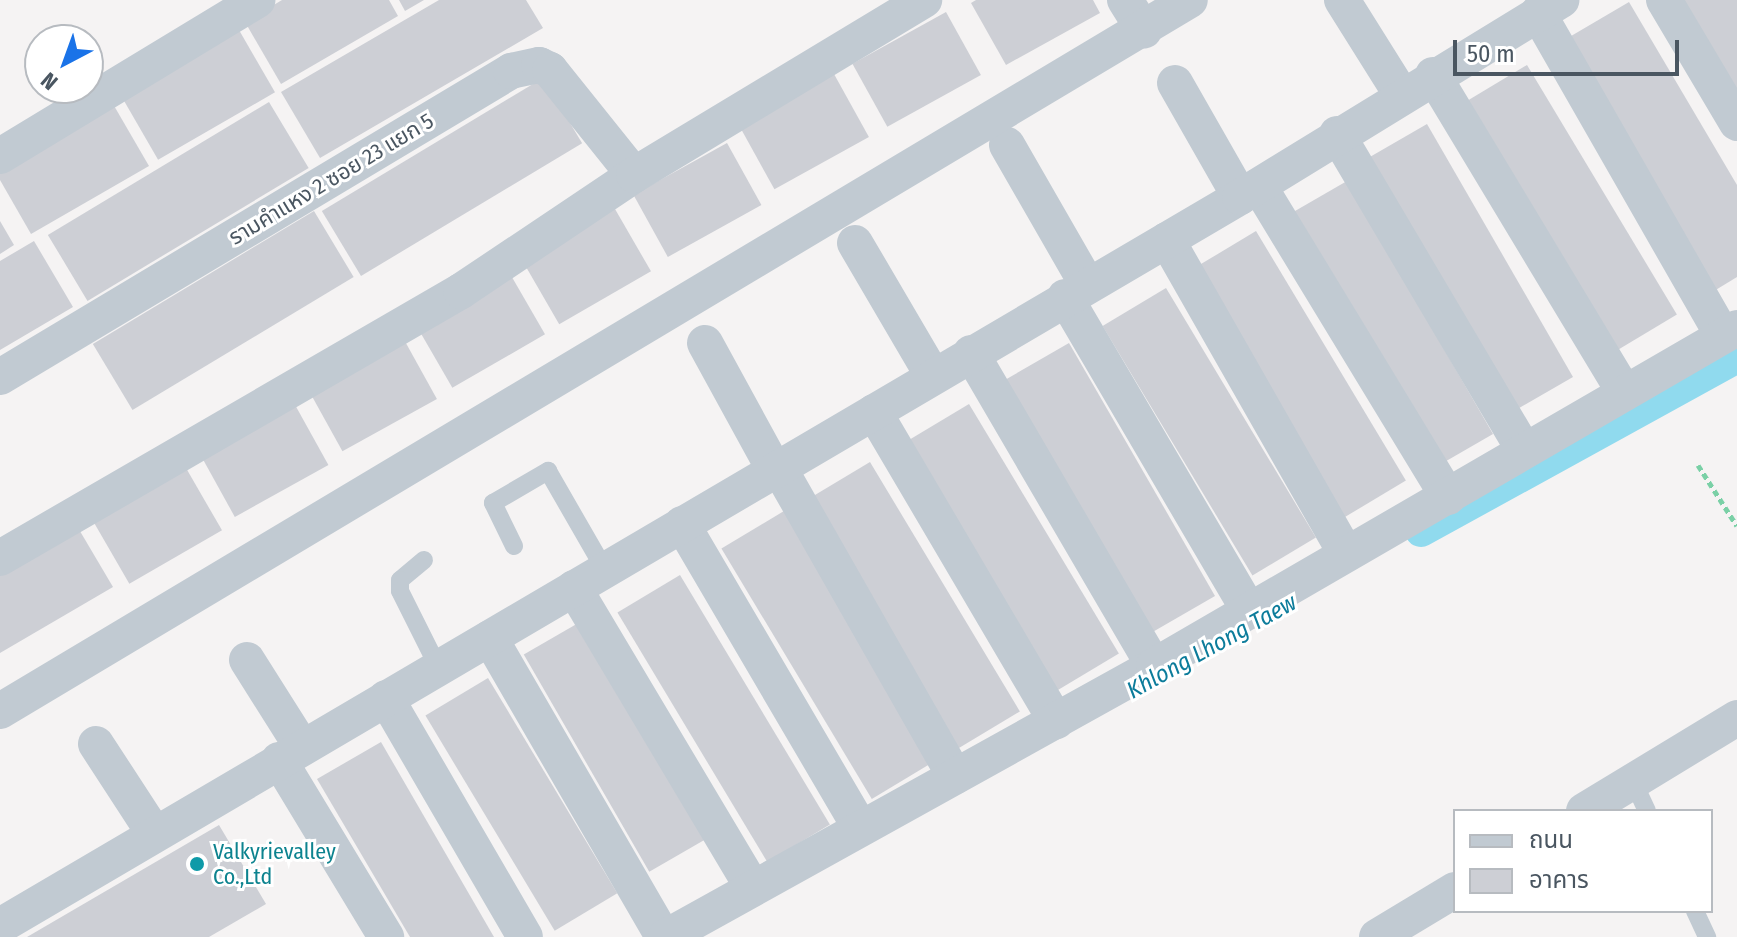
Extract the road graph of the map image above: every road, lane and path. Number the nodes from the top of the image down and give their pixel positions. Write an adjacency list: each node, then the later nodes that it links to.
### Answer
1 (258, 0): 14 (street)
2 (924, 0): 15 (street)
3 (1190, 0): 7 (street)
4 (1342, 0): 10 (street)
5 (1664, 0): 11 (street)
6 (1553, 4): 8 (street); 20 (street)
7 (1134, 15): 45 (street)
8 (1433, 75): 10 (street); 25 (street)
9 (1175, 83): 16 (street)
10 (1401, 94): 12 (street)
11 (1737, 123)
12 (1337, 134): 16 (street); 27 (street)
13 (1007, 145): 19 (street)
14 (0, 156)
15 (634, 175): 24 (street, รามคำแหง 2 ซอย 23 แยก 5); 35 (street)
16 (1250, 192): 17 (street); 30 (street)
17 (1167, 240): 19 (street); 34 (street)
18 (855, 243): 23 (street)
19 (1076, 290): 22 (street); 39 (street)
20 (1730, 332): 25 (street)
21 (705, 343): 29 (street)
22 (971, 353): 23 (street); 42 (street)
23 (933, 376): 26 (street)
24 (0, 377)
25 (1625, 393): 27 (street)
26 (874, 412): 29 (street); 47 (street)
27 (1524, 450): 30 (street)
28 (1698, 465): 32 (path)
29 (777, 470): 31 (street); 50 (street)
30 (1448, 497): 34 (street)
31 (682, 524): 37 (street); 53 (street)
32 (1737, 526)
33 (514, 546): 37 (lane)
34 (1346, 554): 39 (street)
35 (0, 558)
36 (424, 560): 43 (lane)
37 (605, 570): 38 (street)
38 (574, 588): 40 (street); 55 (street)
39 (1249, 610): 42 (street)
40 (490, 638): 43 (street); 61 (street)
41 (247, 660): 49 (street)
42 (1154, 666): 47 (street)
43 (438, 667): 44 (street)
44 (386, 698): 49 (street); 60 (street)
45 (0, 711)
46 (1737, 718): 51 (street)
47 (1056, 721): 50 (street)
48 (96, 744): 54 (street)
49 (291, 754): 54 (street); 59 (street)
50 (955, 776): 53 (street)
51 (1640, 796): 52 (street)
52 (1591, 809)
53 (860, 828): 55 (street)
54 (154, 833): 58 (street)
55 (753, 888): 61 (street)
56 (1453, 891): 62 (street)
57 (1696, 913): 63 (lane)
58 (2, 921)
59 (386, 937)
60 (525, 937)
61 (664, 937)
62 (1377, 937)
63 (1707, 937)

